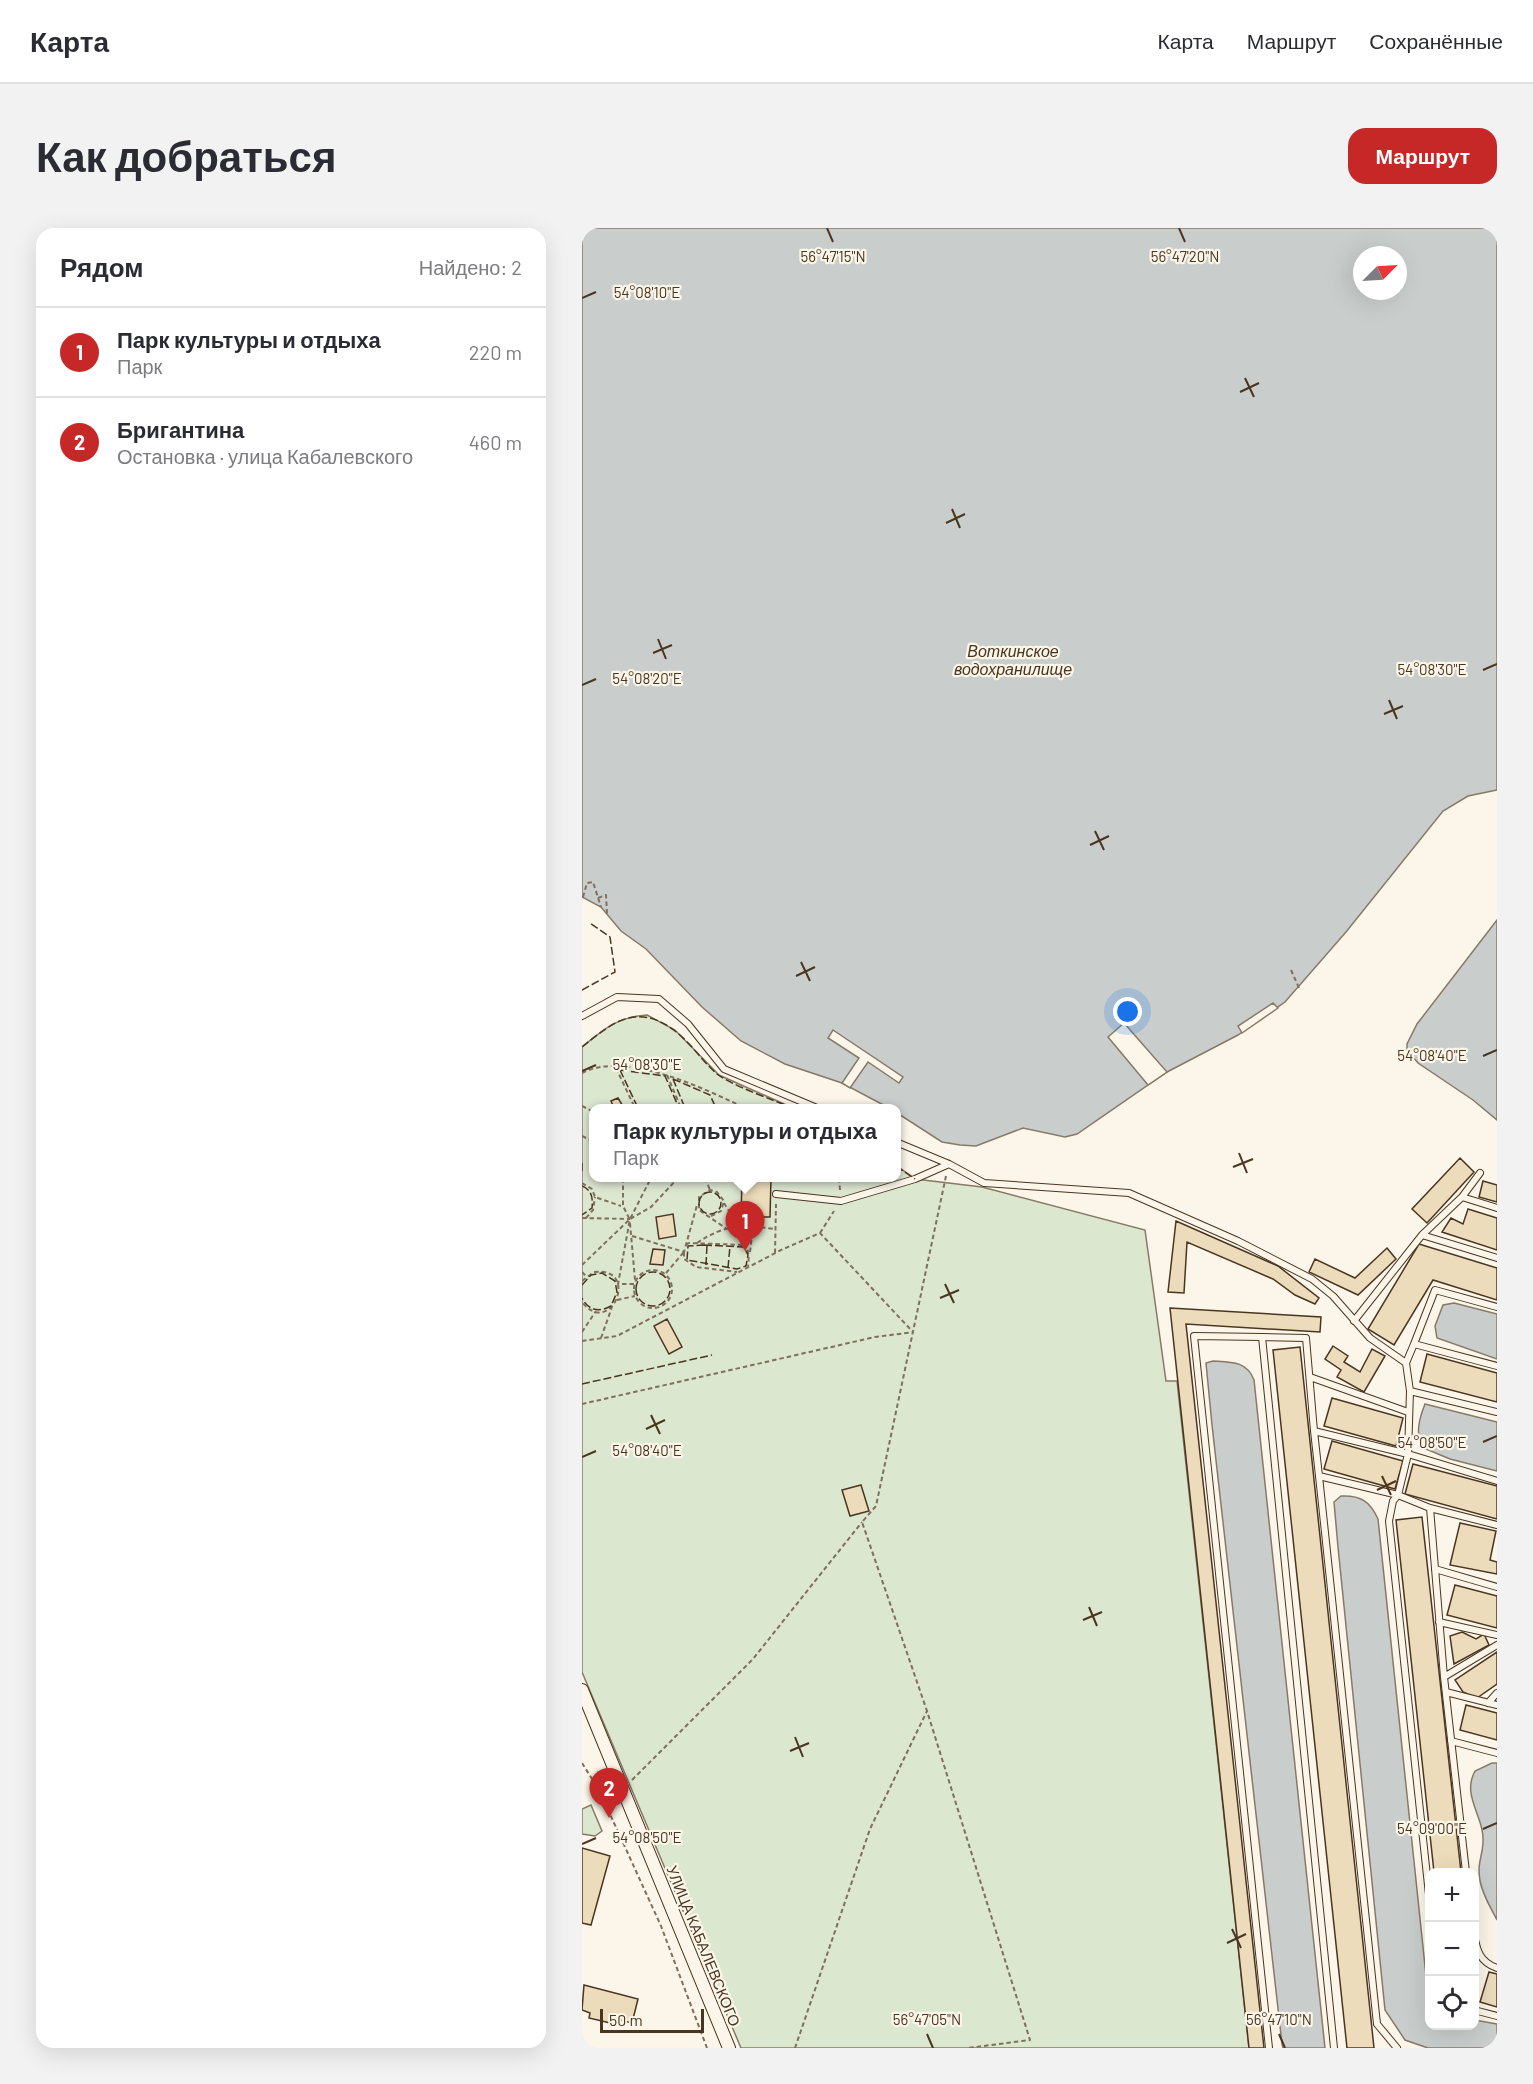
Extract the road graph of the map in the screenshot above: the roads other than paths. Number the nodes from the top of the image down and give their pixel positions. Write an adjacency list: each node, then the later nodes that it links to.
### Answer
1 (582, 1016): 2 (lane)
2 (807, 1104)
3 (901, 1144): 4 (lane)
4 (949, 1164): 6 (lane); 12 (lane)
5 (1480, 1173): 7 (lane)
6 (776, 1194)
7 (1462, 1197): 8 (lane); 9 (lane)
8 (1497, 1208)
9 (1422, 1235): 10 (lane); 12 (lane)
10 (1497, 1258)
11 (1497, 1307): 14 (lane)
12 (1354, 1321): 15 (lane)
13 (1262, 1337): 17 (lane); 48 (lane); 49 (lane)
14 (1414, 1344): 15 (lane); 16 (lane)
15 (1406, 1363): 18 (lane)
16 (1497, 1366)
17 (1310, 1377): 19 (lane); 21 (lane)
18 (1410, 1391): 19 (lane); 20 (lane)
19 (1408, 1412): 22 (lane)
20 (1497, 1412)
21 (1314, 1431): 22 (lane); 23 (lane)
22 (1407, 1454): 24 (lane); 25 (lane)
23 (1319, 1476): 25 (lane); 50 (lane)
24 (1497, 1481)
25 (1398, 1495): 26 (lane); 41 (lane)
26 (1430, 1508): 27 (lane); 28 (lane)
27 (1497, 1525)
28 (1435, 1569): 29 (lane); 30 (lane)
29 (1497, 1587)
30 (1439, 1622): 31 (lane); 33 (lane)
31 (1497, 1635)
32 (1497, 1645): 33 (lane)
33 (1444, 1677): 35 (lane)
34 (582, 1689): 47 (street, УЛИЦА КАБАЛЕВСКОГО)
35 (1446, 1692): 37 (lane); 39 (lane)
36 (1497, 1693): 37 (lane)
37 (1488, 1703): 38 (lane)
38 (1497, 1705)
39 (1451, 1741): 40 (lane); 42 (lane)
40 (1497, 1753)
41 (1426, 1868)
42 (1466, 1868)
43 (1479, 1955): 44 (lane)
44 (1497, 1968)
45 (1479, 2011): 46 (lane)
46 (1497, 2016)
47 (729, 2048)
48 (1269, 2048)
49 (1334, 2048)
50 (1397, 2048)

